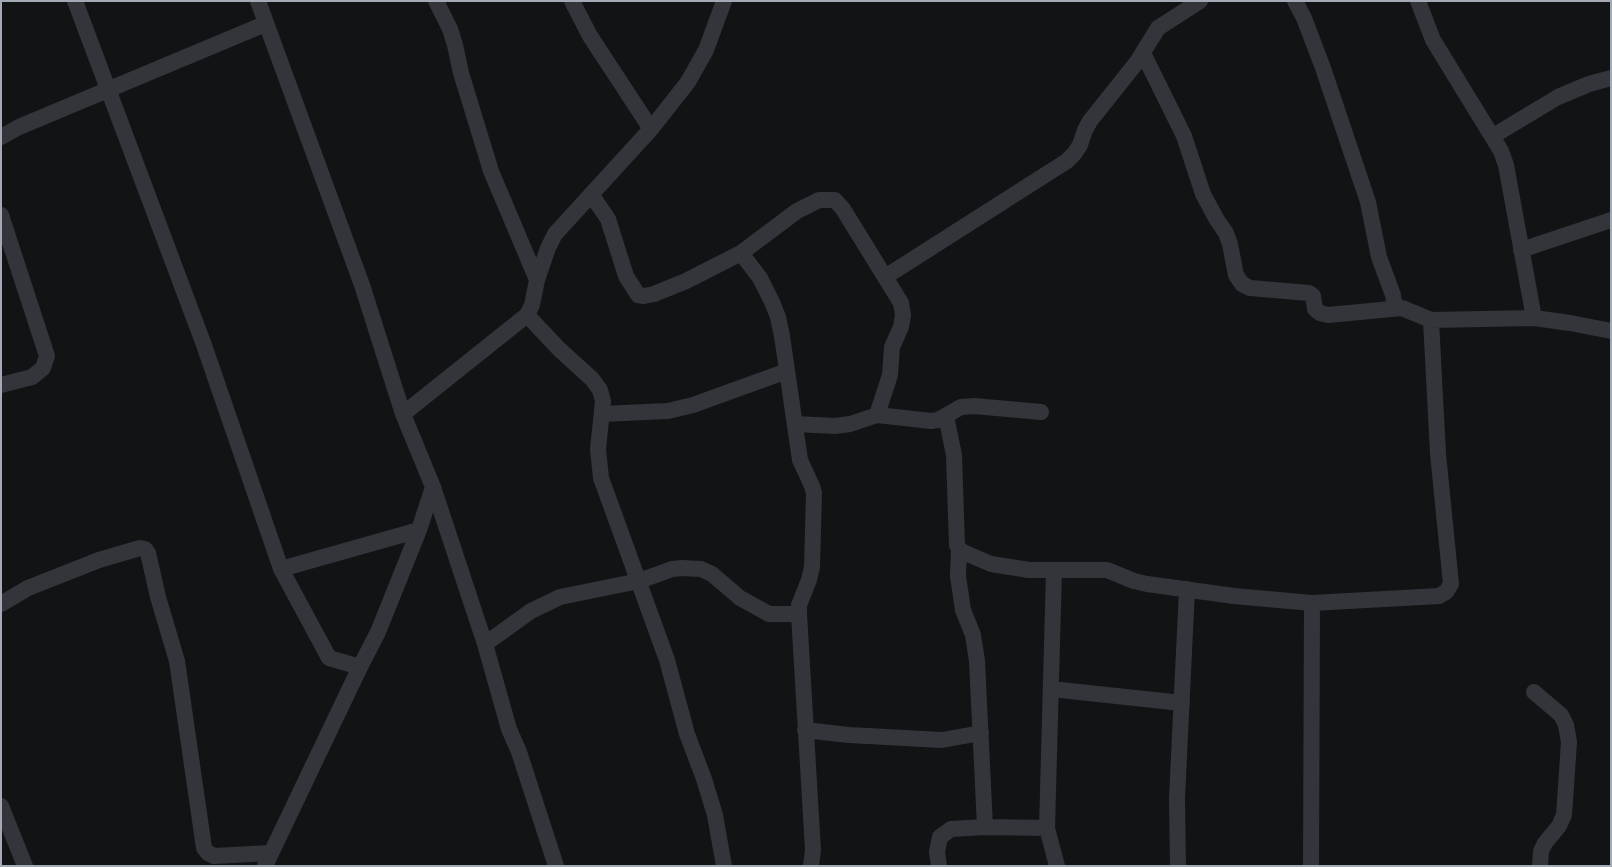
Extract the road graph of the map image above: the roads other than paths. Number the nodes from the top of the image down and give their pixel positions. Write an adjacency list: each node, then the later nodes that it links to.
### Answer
1 (76, 1): 12 (street)
2 (258, 1): 9 (street)
3 (436, 1): 22 (street)
4 (572, 1): 13 (street)
5 (724, 1): 13 (street)
6 (1200, 1): 10 (street)
7 (1295, 1): 23 (street)
8 (1418, 1): 14 (street)
9 (265, 24): 12 (street); 31 (street)
10 (1143, 53): 21 (street); 23 (street)
11 (1611, 78): 14 (street)
12 (108, 90): 15 (street); 39 (street)
13 (652, 129): 16 (street)
14 (1493, 136): 19 (street)
15 (1, 137)
16 (591, 194): 20 (street); 22 (street)
17 (1, 215): 29 (street)
18 (1611, 220): 19 (street)
19 (1521, 250): 25 (street)
20 (741, 253): 21 (street); 28 (street)
21 (885, 277): 33 (street)
22 (537, 280): 24 (street)
23 (1395, 308): 26 (street)
24 (527, 315): 31 (street); 32 (street)
25 (1534, 318): 26 (street); 27 (street)
26 (1431, 320): 43 (street)
27 (1611, 331)
28 (787, 371): 32 (street); 35 (street)
29 (1, 385)
30 (1041, 412): 34 (street)
31 (403, 414): 36 (street)
32 (602, 414): 41 (street)
33 (877, 415): 34 (street); 35 (street)
34 (946, 416): 38 (street)
35 (795, 424): 45 (street)
36 (433, 487): 37 (street); 46 (street)
37 (419, 530): 39 (street); 47 (street)
38 (959, 549): 40 (street); 52 (street)
39 (282, 569): 47 (street)
40 (1054, 571): 42 (street); 48 (street)
41 (639, 581): 45 (street); 46 (street); 59 (street)
42 (1187, 589): 43 (street); 50 (street)
43 (1312, 603): 64 (street)
44 (1, 604): 56 (street)
45 (799, 614): 51 (street)
46 (485, 644): 58 (street)
47 (360, 667): 56 (street)
48 (1051, 689): 50 (street); 55 (street)
49 (1534, 692): 65 (street)
50 (1182, 703): 63 (street)
51 (805, 730): 52 (street); 60 (street)
52 (981, 734): 54 (street)
53 (1, 806): 57 (street)
54 (985, 827): 55 (street); 61 (street)
55 (1047, 828): 62 (street)
56 (267, 860)
57 (25, 866)
58 (556, 866)
59 (724, 866)
60 (811, 866)
61 (939, 866)
62 (1057, 866)
63 (1178, 866)
64 (1311, 866)
65 (1540, 866)

